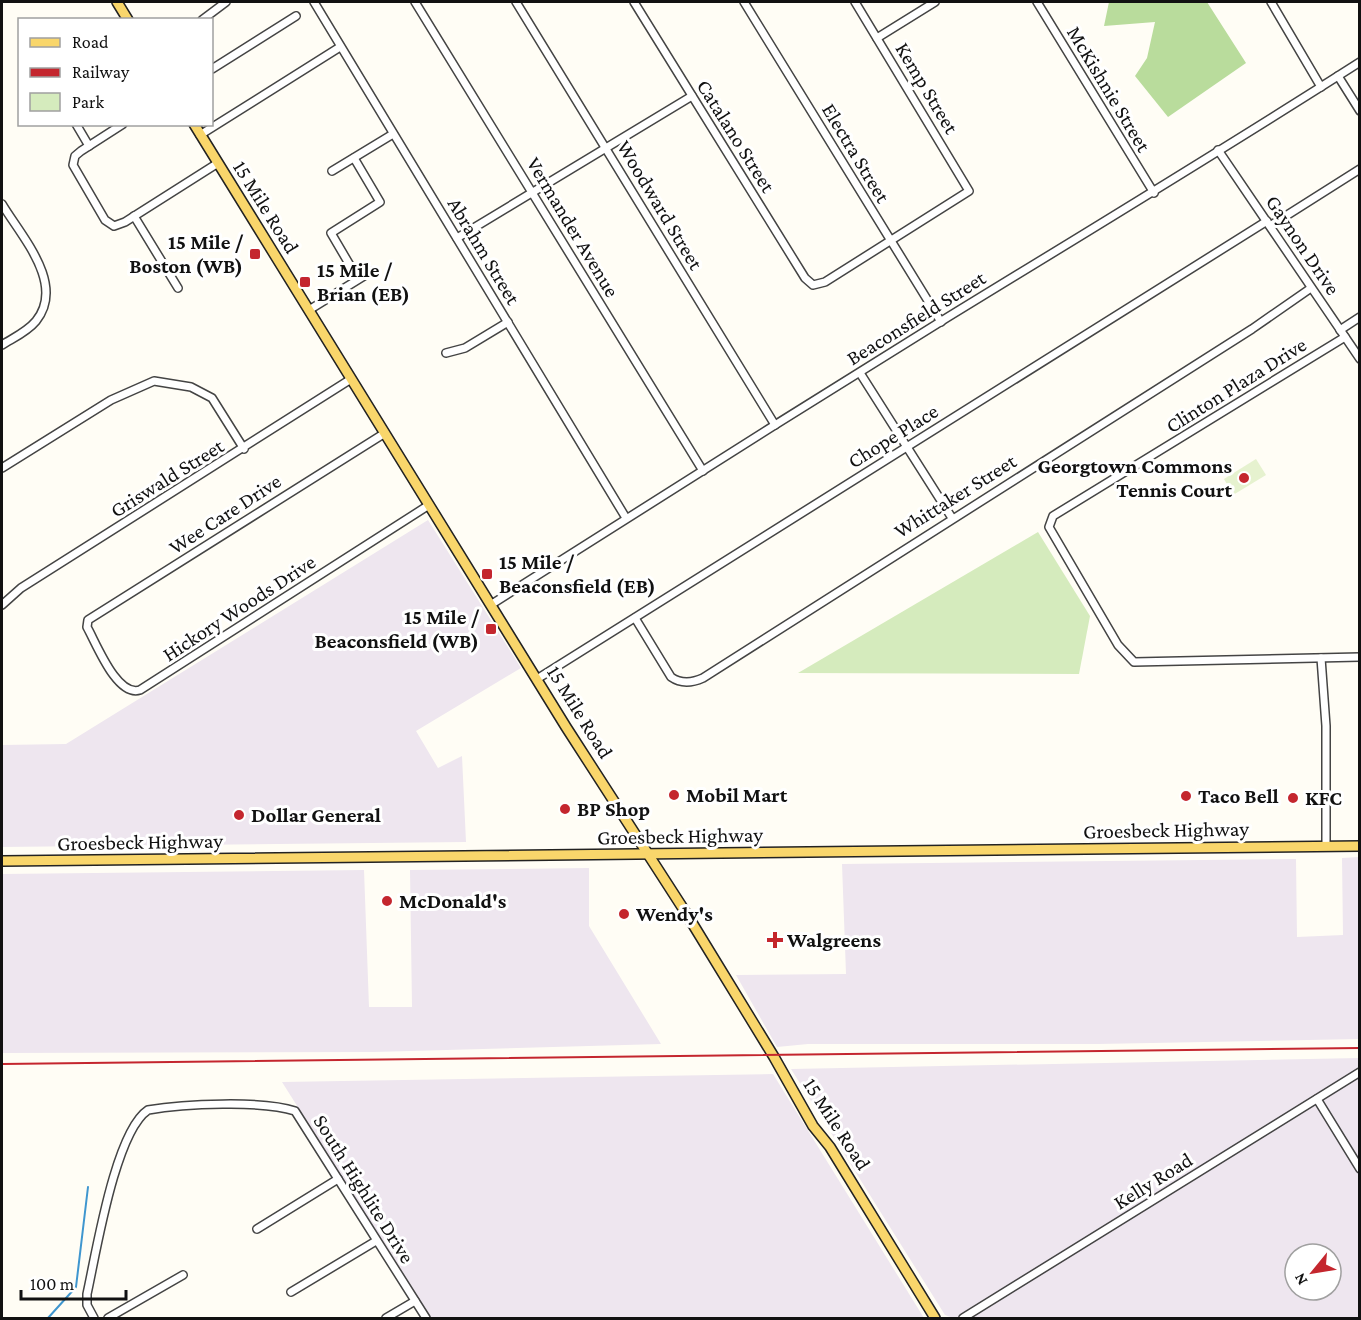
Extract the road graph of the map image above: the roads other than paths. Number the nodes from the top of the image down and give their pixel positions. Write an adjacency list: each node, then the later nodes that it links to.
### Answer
1 (117, 2): 13 (main road)
2 (226, 2): 14 (street)
3 (415, 2): 35 (street, Vermander Avenue)
4 (516, 2): 29 (street, Woodward Street)
5 (634, 2): 21 (street, Catalano Street)
6 (744, 2): 41 (street, Electra Street)
7 (855, 2): 15 (street, Kemp Street)
8 (935, 2): 15 (street)
9 (1037, 2): 36 (street, McKishnie Street)
10 (1271, 2): 20 (street)
11 (318, 3): 16 (street, Abrahm Street)
12 (296, 16): 18 (street)
13 (127, 18)
14 (205, 18)
15 (877, 38): 41 (street, Kemp Street)
16 (340, 47): 26 (street, Abrahm Street); 27 (street)
17 (1359, 62): 19 (street, Beaconsfield Street)
18 (213, 68)
19 (1338, 76): 20 (street, Beaconsfield Street); 22 (street)
20 (1321, 87): 30 (street, Beaconsfield Street)
21 (692, 96): 29 (street); 41 (street, Catalano Street)
22 (1359, 111)
23 (77, 126): 28 (street)
24 (120, 126): 28 (street)
25 (195, 126): 27 (main road, 15 Mile Road)
26 (393, 134): 31 (street); 40 (street, Abrahm Street)
27 (200, 135): 32 (main road, 15 Mile Road)
28 (89, 146): 38 (street)
29 (606, 148): 35 (street); 57 (street, Woodward Street)
30 (1218, 150): 36 (street, Beaconsfield Street); 39 (street, Gaynon Drive)
31 (354, 158): 34 (street); 43 (street)
32 (218, 163): 38 (street); 46 (main road, 15 Mile Road)
33 (1359, 169): 39 (street, Chope Place)
34 (332, 171)
35 (532, 192): 40 (street); 62 (street, Vermander Avenue)
36 (1154, 193): 49 (street, Beaconsfield Street)
37 (2, 204): 52 (street)
38 (134, 216): 44 (street)
39 (1269, 223): 45 (street, Gaynon Drive); 59 (street, Chope Place)
40 (457, 238): 48 (street, Abrahm Street)
41 (890, 241): 49 (street, Electra Street)
42 (372, 271): 43 (street)
43 (358, 279): 46 (street)
44 (178, 288)
45 (1311, 288): 50 (street, Gaynon Drive); 65 (street, Whittaker Street)
46 (309, 310): 56 (main road, 15 Mile Road)
47 (1359, 317): 50 (street)
48 (508, 322): 53 (street); 64 (street, Abrahm Street)
49 (941, 322): 55 (street, Beaconsfield Street)
50 (1340, 330): 51 (street, Gaynon Drive)
51 (1345, 338): 54 (street, Gaynon Drive); 71 (street, Clinton Plaza Drive)
52 (2, 345)
53 (446, 353)
54 (1359, 359)
55 (860, 373): 57 (street, Beaconsfield Street); 59 (street)
56 (351, 379): 58 (main road, 15 Mile Road); 60 (street, Griswald Street)
57 (775, 425): 62 (street, Beaconsfield Street)
58 (385, 433): 63 (main road, 15 Mile Road); 69 (street, Wee Care Drive)
59 (907, 446): 65 (street); 68 (street, Chope Place)
60 (244, 449): 61 (street); 67 (street, Griswald Street)
61 (2, 468)
62 (703, 471): 64 (street, Beaconsfield Street)
63 (429, 505): 66 (main road, 15 Mile Road); 69 (street, Hickory Woods Drive)
64 (626, 518): 66 (street, Beaconsfield Street)
65 (952, 518): 68 (street, Whittaker Street)
66 (492, 604): 72 (main road, 15 Mile Road)
67 (2, 605)
68 (635, 618): 72 (street, Chope Place)
69 (87, 627)
70 (1359, 657): 71 (street, Clinton Plaza Drive)
71 (1321, 658): 73 (street)
72 (537, 679): 75 (main road, 15 Mile Road)
73 (1326, 846): 74 (main road, Groesbeck Highway); 75 (main road, Groesbeck Highway)
74 (1359, 846)
75 (650, 855): 76 (main road, Groesbeck Highway); 90 (main road, 15 Mile Road)
76 (2, 861)
77 (1359, 1072): 78 (street, Kelly Road)
78 (1317, 1099): 79 (street); 91 (street, Kelly Road)
79 (1359, 1169)
80 (338, 1179): 81 (street); 82 (street, South Highlite Drive); 86 (street, South Highlite Drive)
81 (257, 1229)
82 (376, 1241): 84 (street); 85 (street, South Highlite Drive)
83 (183, 1275): 87 (street)
84 (291, 1292)
85 (415, 1301): 88 (street); 89 (street, South Highlite Drive)
86 (94, 1318)
87 (108, 1318)
88 (386, 1318)
89 (426, 1318)
90 (935, 1318)
91 (963, 1318)

